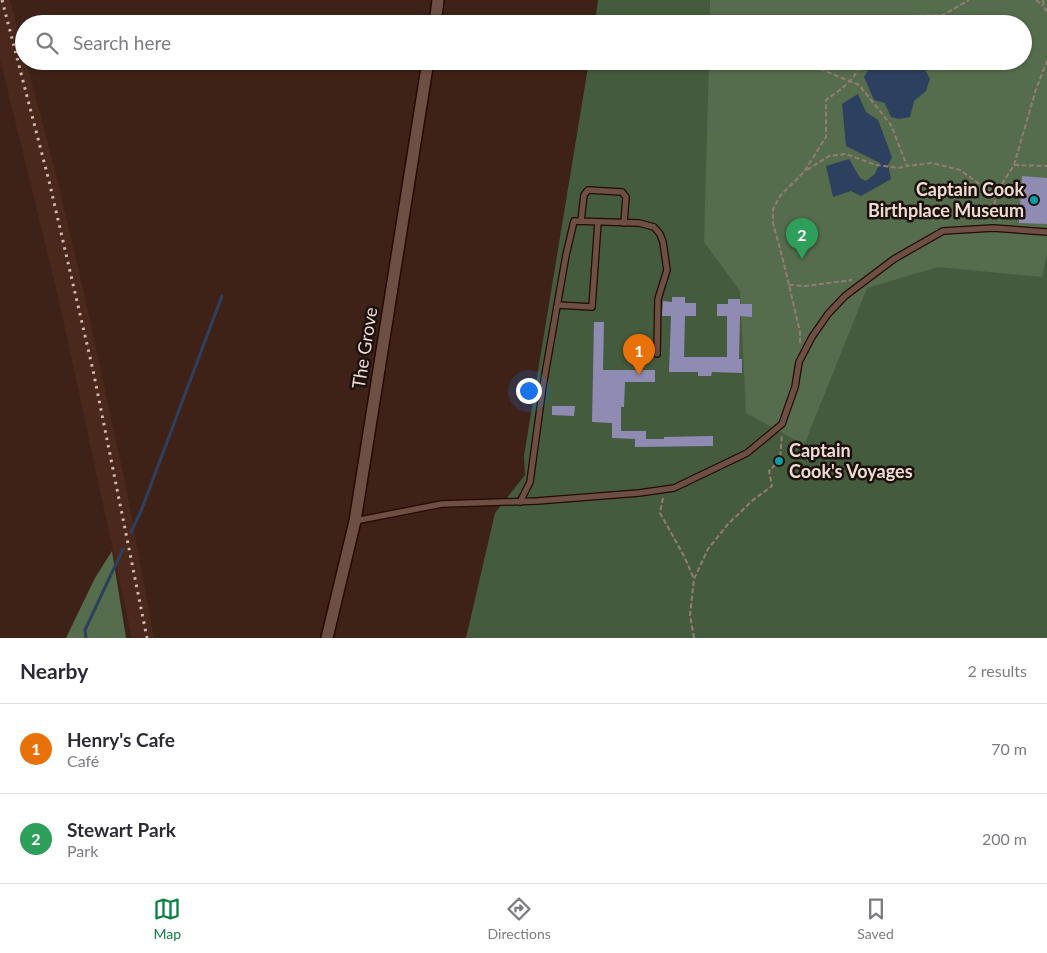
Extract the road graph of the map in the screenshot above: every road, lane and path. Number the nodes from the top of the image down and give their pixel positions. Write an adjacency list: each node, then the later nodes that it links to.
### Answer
1 (438, 0): 7 (street)
2 (969, 0): 8 (path)
3 (1038, 0): 5 (path)
4 (1043, 0): 5 (path)
5 (1044, 7): 6 (path)
6 (1047, 12)
7 (436, 15)
8 (943, 15)
9 (1047, 61): 14 (path)
10 (427, 70): 32 (street, The Grove)
11 (822, 70): 13 (path)
12 (859, 70): 13 (path)
13 (850, 82): 15 (path); 17 (path)
14 (1014, 165): 16 (path); 18 (path)
15 (907, 166): 17 (path); 18 (path)
16 (1047, 166)
17 (804, 172): 25 (path)
18 (995, 195): 22 (path)
19 (581, 222): 20 (lane); 21 (lane); 26 (lane)
20 (598, 222): 21 (lane); 26 (lane)
21 (624, 222): 27 (lane)
22 (994, 228): 23 (lane); 24 (lane)
23 (1047, 232)
24 (866, 280): 25 (path); 28 (lane)
25 (789, 285): 28 (path)
26 (558, 305): 31 (lane)
27 (657, 354)
28 (799, 362): 29 (lane)
29 (782, 424): 30 (lane); 33 (path)
30 (674, 488): 31 (lane); 33 (path)
31 (520, 502): 32 (lane)
32 (355, 521): 34 (street, The Grove)
33 (694, 579): 35 (path)
34 (327, 638)
35 (694, 638)

